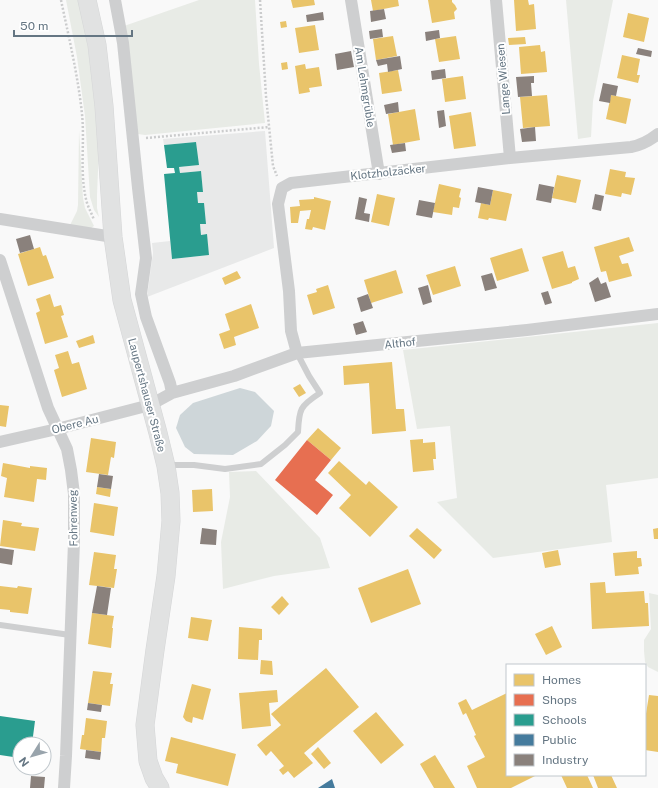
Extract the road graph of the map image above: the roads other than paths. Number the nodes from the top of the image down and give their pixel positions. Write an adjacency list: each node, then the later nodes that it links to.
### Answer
1 (87, 0): 9 (main road, Laupertshauser Straße)
2 (115, 0): 13 (street)
3 (351, 0): 7 (street, Am Lehmgrüble)
4 (496, 0): 6 (street, Lange Wiesen)
5 (658, 134): 6 (street, Klotzholzäcker)
6 (510, 158): 7 (street, Klotzholzäcker)
7 (380, 174): 12 (street, Klotzholzäcker)
8 (0, 219): 9 (street)
9 (106, 236): 14 (main road, Laupertshauser Straße)
10 (0, 260): 15 (street, Fohrenweg)
11 (658, 314): 12 (street, Althof)
12 (297, 353): 13 (street, Althof); 17 (lane)
13 (172, 393): 14 (street, Althof)
14 (150, 405): 15 (street, Obere Au); 17 (main road, Laupertshauser Straße)
15 (57, 430): 16 (street, Obere Au); 19 (street, Fohrenweg)
16 (0, 442)
17 (166, 466): 21 (main road, Laupertshauser Straße)
18 (0, 625): 19 (lane)
19 (70, 634): 20 (street, Fohrenweg)
20 (64, 788)
21 (160, 788)

